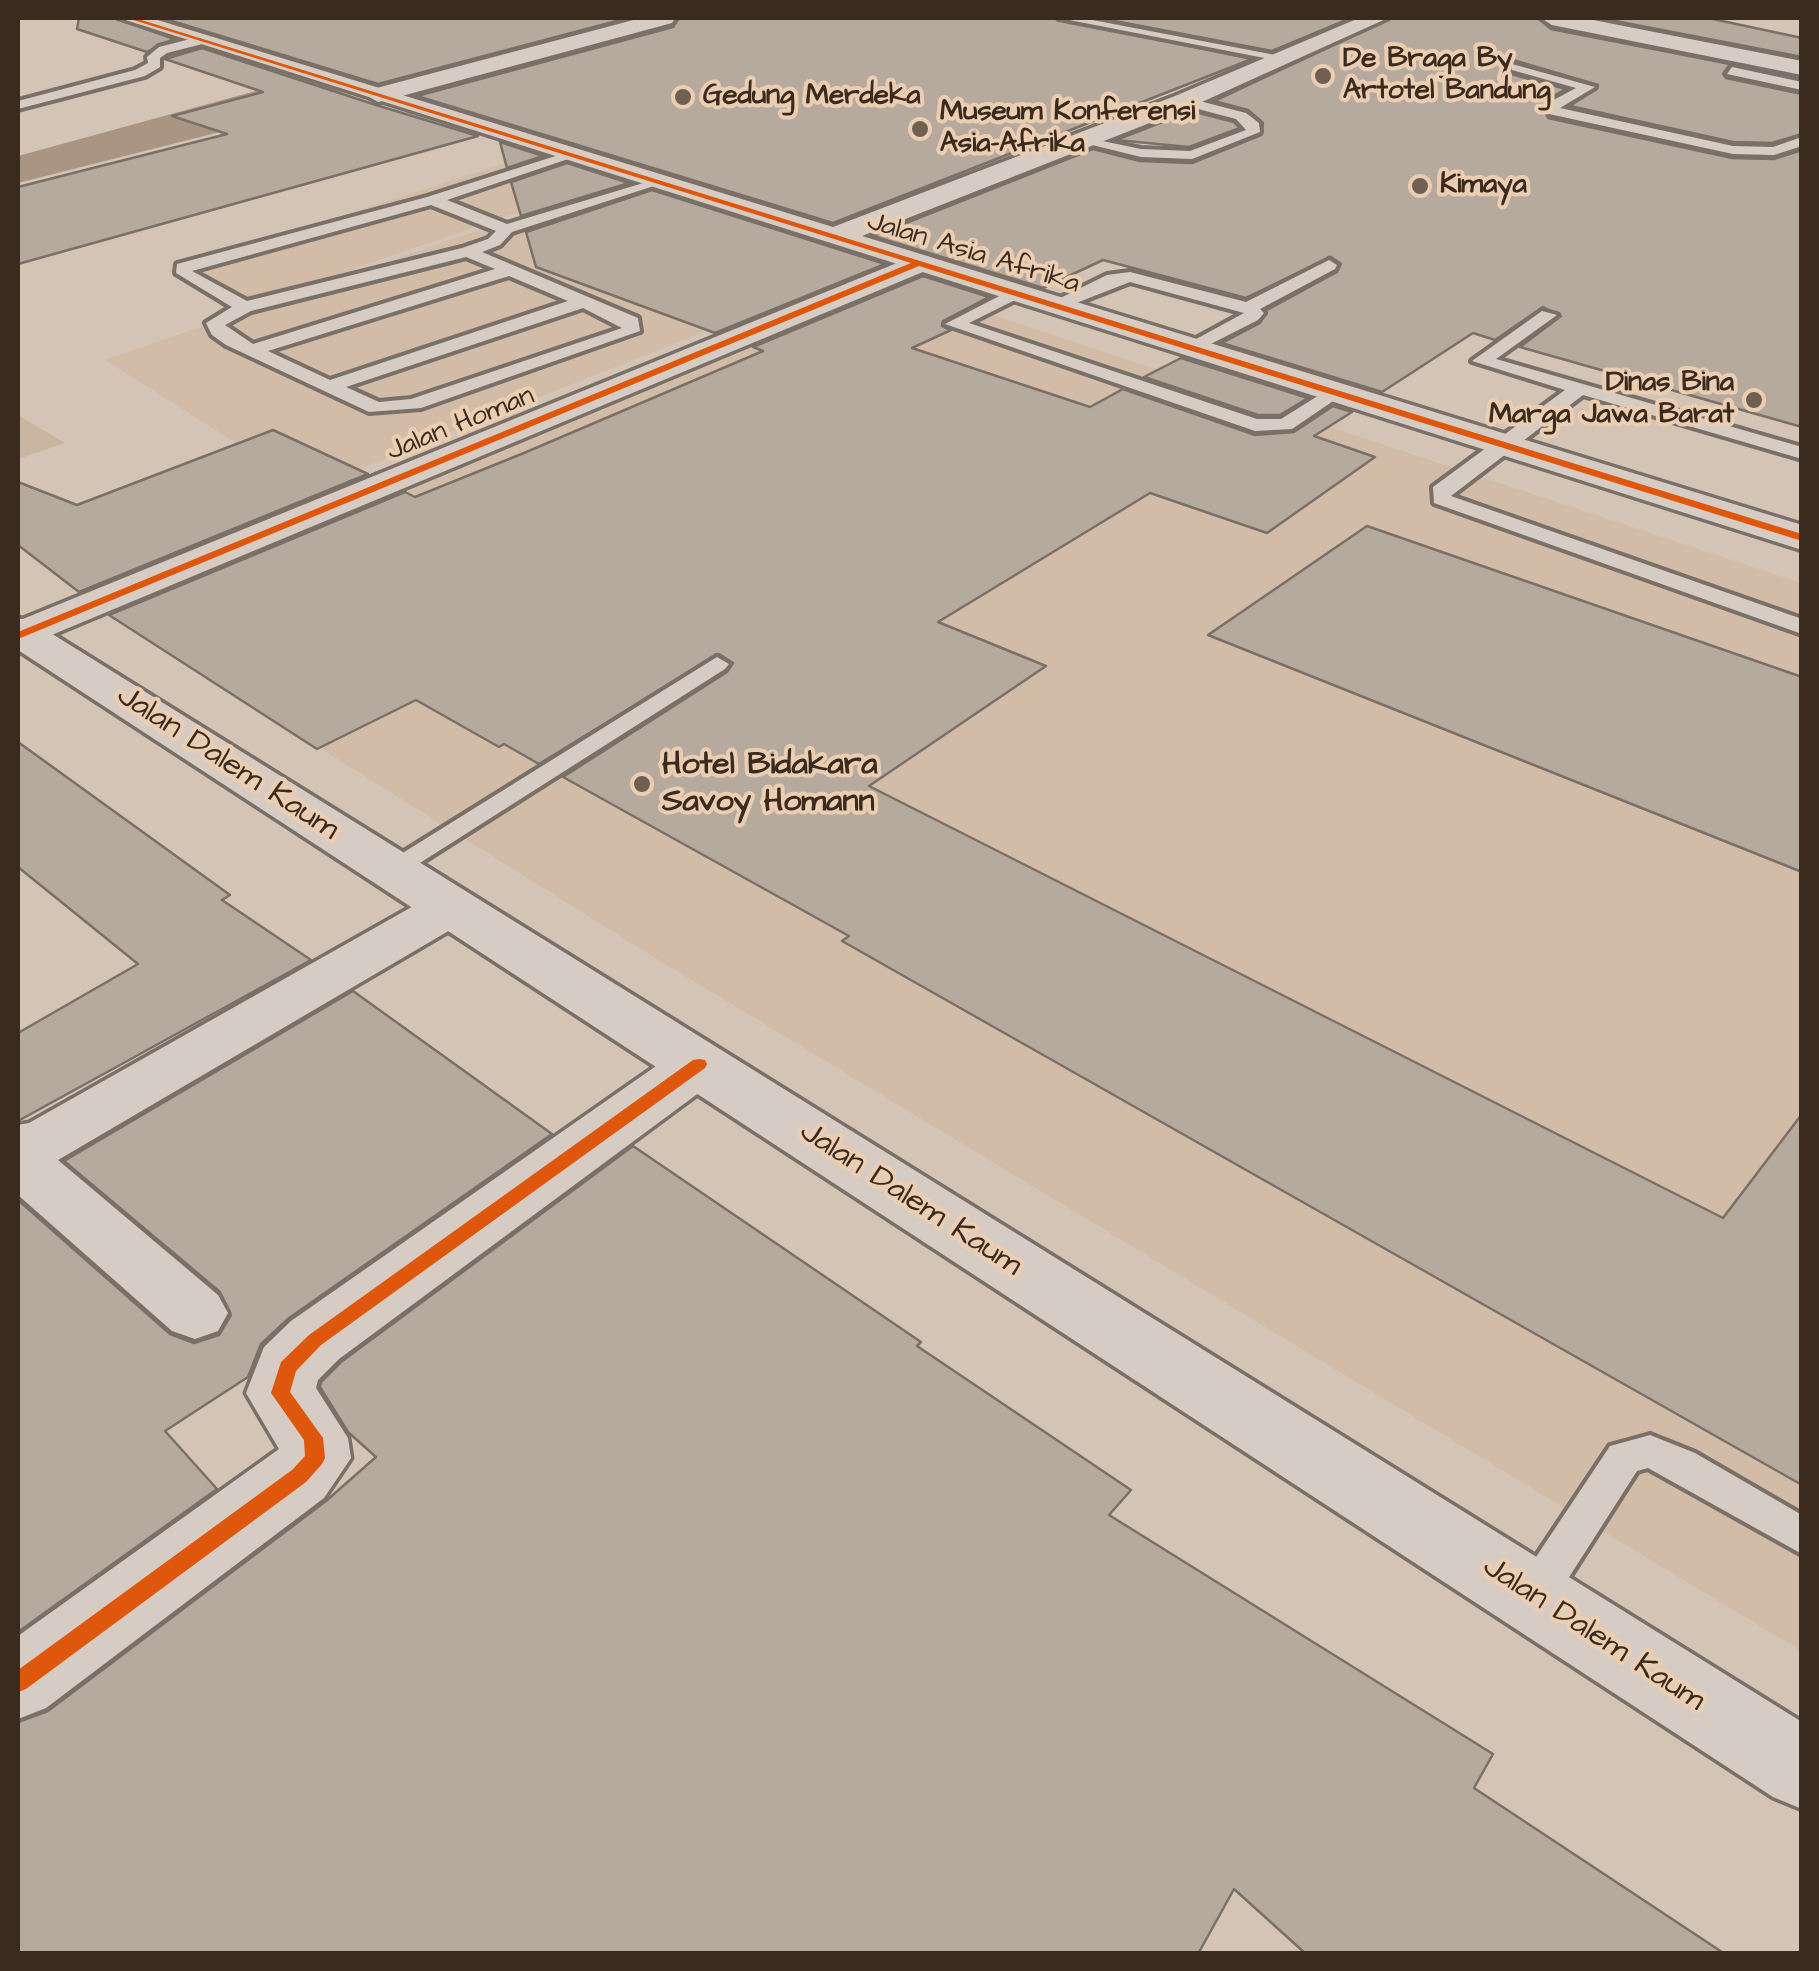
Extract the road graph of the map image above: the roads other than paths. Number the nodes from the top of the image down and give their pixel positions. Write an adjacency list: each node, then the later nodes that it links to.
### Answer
1 (136, 18): 6 (main road, Jalan Asia Afrika)
2 (664, 18): 12 (main road)
3 (1065, 18): 7 (lane)
4 (1377, 18): 7 (main road)
5 (1552, 18): 9 (main road)
6 (202, 40): 12 (main road, Jalan Asia Afrika); 14 (lane)
7 (1285, 58): 13 (main road)
8 (1518, 67): 16 (lane)
9 (1802, 68)
10 (1732, 71): 11 (lane)
11 (1802, 86)
12 (378, 95): 17 (main road, Jalan Asia Afrika)
13 (1184, 101): 15 (main road); 15 (lane)
14 (18, 105)
15 (1083, 141): 21 (main road)
16 (1802, 141)
17 (573, 156): 18 (main road, Jalan Asia Afrika); 19 (lane)
18 (654, 181): 20 (lane); 21 (main road, Jalan Asia Afrika)
19 (432, 200): 20 (lane); 29 (lane)
20 (506, 229): 22 (lane)
21 (834, 237): 23 (main road, Jalan Asia Afrika)
22 (468, 252): 25 (lane); 29 (lane)
23 (919, 263): 26 (main road, Jalan Asia Afrika); 41 (main road, Jalan Homan)
24 (1329, 265): 30 (lane)
25 (510, 270): 27 (lane); 33 (lane)
26 (1015, 293): 28 (main road, Jalan Asia Afrika); 36 (lane)
27 (586, 301): 34 (lane); 34 (lane)
28 (1055, 305): 30 (lane); 32 (main road, Jalan Asia Afrika)
29 (245, 308): 33 (lane)
30 (1248, 308): 32 (lane)
31 (1548, 315): 35 (lane)
32 (1193, 348): 36 (main road, Jalan Asia Afrika)
33 (252, 350): 34 (lane)
34 (327, 388)
35 (1580, 388): 37 (lane); 38 (lane)
36 (1322, 401): 37 (main road, Jalan Asia Afrika)
37 (1502, 444): 39 (main road, Jalan Asia Afrika); 40 (lane)
38 (1802, 453)
39 (1802, 538)
40 (1802, 627)
41 (19, 633): 43 (main road, Jalan Dalem Kaum)
42 (717, 664): 43 (lane)
43 (391, 869): 44 (main road, Jalan Dalem Kaum)
44 (451, 906): 45 (main road, Jalan Dalem Kaum); 46 (main road)
45 (699, 1064): 50 (main road, Jalan Dalem Kaum); 51 (main road)
46 (18, 1148)
47 (18, 1161): 48 (main road)
48 (195, 1313)
49 (1802, 1536): 50 (lane)
50 (1533, 1596): 52 (main road, Jalan Dalem Kaum)
51 (18, 1682)
52 (1802, 1769)

